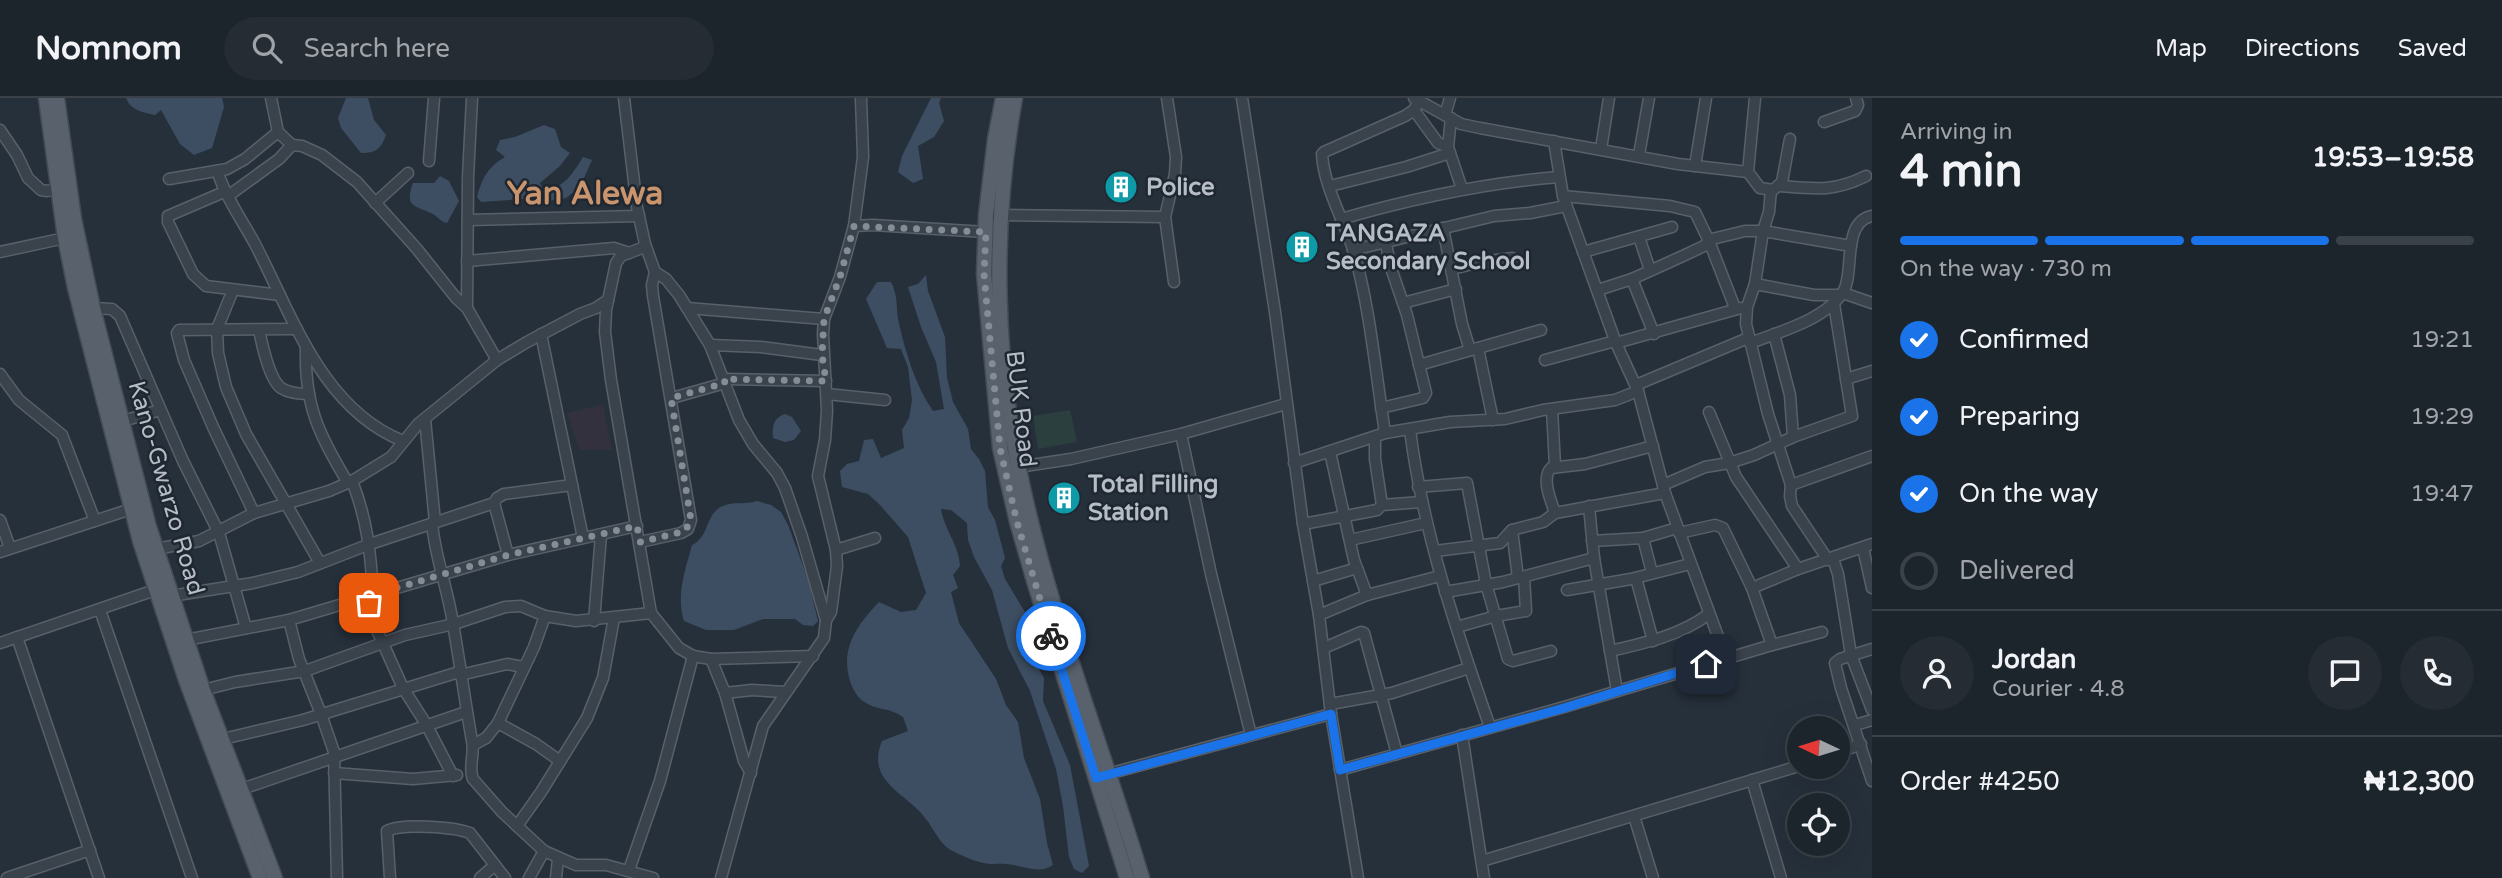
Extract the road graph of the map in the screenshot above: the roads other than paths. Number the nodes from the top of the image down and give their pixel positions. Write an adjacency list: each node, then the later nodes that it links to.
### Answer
1 (46, 98): 40 (main road, Kano-Gwarzo Road)
2 (57, 98): 85 (main road, Kano-Gwarzo Road)
3 (265, 98): 18 (street)
4 (434, 98): 30 (street)
5 (472, 98): 51 (street)
6 (624, 98): 46 (street)
7 (861, 98): 52 (street)
8 (1003, 98): 45 (main road, BUK Road)
9 (1016, 98): 47 (main road, BUK Road)
10 (1167, 98): 48 (street)
11 (1242, 98): 115 (street)
12 (1450, 98): 20 (street)
13 (1609, 98): 27 (street)
14 (1649, 98): 29 (street)
15 (1706, 98): 31 (street)
16 (1755, 98): 32 (street)
17 (1856, 98): 21 (street)
18 (272, 103): 23 (street)
19 (1415, 103): 20 (street); 28 (street); 38 (street)
20 (1448, 116): 25 (street); 28 (street)
21 (1825, 122)
22 (0, 130): 40 (street)
23 (278, 132): 26 (street); 33 (street)
24 (1790, 139): 39 (street)
25 (1554, 141): 27 (street); 36 (street)
26 (292, 145): 42 (street); 44 (street)
27 (1601, 149): 29 (street)
28 (1449, 150): 38 (street); 41 (street)
29 (1639, 155): 31 (street)
30 (429, 161)
31 (1695, 166): 32 (street)
32 (1748, 172): 39 (street)
33 (218, 173): 37 (street); 42 (street)
34 (408, 173): 44 (street)
35 (1866, 176): 39 (street)
36 (1559, 177): 41 (street); 43 (street)
37 (169, 179)
38 (1330, 186): 50 (street)
39 (1775, 188): 55 (street)
40 (57, 189): 58 (main road, Kano-Gwarzo Road)
41 (1462, 189): 50 (street)
42 (226, 194): 76 (street); 78 (street)
43 (1564, 201): 53 (street); 59 (street); 64 (street)
44 (375, 203): 83 (street)
45 (986, 215): 47 (street); 56 (main road, BUK Road)
46 (639, 216): 51 (street); 60 (street)
47 (1002, 216): 48 (street); 135 (main road, BUK Road)
48 (1165, 216): 73 (street)
49 (1872, 216): 62 (street)
50 (1341, 219): 63 (street)
51 (468, 220): 68 (street)
52 (854, 226): 56 (street); 88 (street)
53 (1443, 228): 61 (street); 69 (street)
54 (1672, 228): 57 (street)
55 (1763, 231): 59 (street); 62 (street); 74 (street)
56 (986, 232): 260 (main road, BUK Road)
57 (1639, 237): 64 (street); 70 (street)
58 (65, 238): 65 (street); 146 (main road, Kano-Gwarzo Road)
59 (1709, 241): 70 (street); 87 (street)
60 (645, 244): 66 (street); 71 (street)
61 (1385, 244): 63 (street); 81 (street)
62 (1851, 246): 79 (street)
63 (1353, 250): 116 (street)
64 (1583, 252): 77 (street)
65 (0, 253)
66 (629, 253): 68 (street); 80 (street)
67 (1512, 258): 69 (street)
68 (467, 261): 83 (street)
69 (1452, 269): 75 (street)
70 (1650, 270): 72 (street)
71 (655, 272): 86 (street); 113 (street)
72 (1632, 279): 77 (street); 94 (street)
73 (1174, 282)
74 (1755, 284): 79 (street); 84 (street)
75 (1456, 289): 81 (street); 100 (street)
76 (233, 290): 78 (street); 89 (street)
77 (1598, 290): 97 (street)
78 (280, 295): 90 (street)
79 (1839, 298): 82 (street); 95 (street); 106 (street)
80 (608, 300): 93 (street); 155 (street)
81 (1403, 303): 104 (street)
82 (1872, 303)
83 (467, 307): 102 (street)
84 (1747, 307): 87 (street); 96 (street)
85 (93, 308): 118 (street); 122 (main road, Kano-Gwarzo Road)
86 (687, 308): 88 (street); 98 (street)
87 (1735, 308): 94 (street)
88 (824, 319): 101 (street)
89 (217, 329): 91 (street); 142 (street); 147 (street)
90 (296, 329): 91 (street); 99 (street)
91 (259, 330): 111 (street)
92 (1541, 330): 100 (street)
93 (541, 334): 102 (street); 137 (street)
94 (1654, 334): 97 (street)
95 (1774, 334): 96 (street); 126 (street)
96 (1749, 340): 110 (street); 128 (street)
97 (1616, 342): 103 (street); 110 (street)
98 (710, 345): 101 (street); 107 (street)
99 (306, 347): 111 (street); 127 (street)
100 (1474, 349): 104 (street); 121 (street)
101 (822, 355): 108 (street)
102 (497, 360): 120 (street)
103 (1545, 360)
104 (1419, 365): 116 (street)
105 (1872, 372): 106 (street)
106 (1846, 379): 126 (street)
107 (724, 381): 108 (street); 113 (street); 205 (street)
108 (826, 381): 112 (street)
109 (2, 382): 151 (street)
110 (1637, 388): 117 (street); 129 (street)
111 (309, 394): 136 (street)
112 (827, 394): 114 (street); 171 (street)
113 (671, 398): 165 (street)
114 (885, 400)
115 (1286, 404): 124 (street); 132 (street)
116 (1381, 408): 125 (street)
117 (1552, 408): 121 (street); 134 (street)
118 (160, 410): 122 (street); 158 (street)
119 (1709, 412): 133 (street)
120 (425, 419): 127 (street); 152 (street)
121 (1493, 420): 123 (street)
122 (122, 421): 146 (main road, Kano-Gwarzo Road)
123 (1410, 430): 125 (street); 139 (street)
124 (1181, 434): 135 (street); 245 (street)
125 (1380, 435): 130 (street); 144 (street)
126 (1793, 438): 128 (street)
127 (403, 441): 136 (street)
128 (1777, 444): 133 (street); 138 (street)
129 (1653, 446): 134 (street); 140 (street)
130 (1330, 452): 132 (street); 149 (street)
131 (1872, 456): 138 (street)
132 (1294, 463): 154 (street)
133 (1729, 463): 140 (street); 179 (street)
134 (1555, 466): 148 (street)
135 (1018, 467): 260 (main road, BUK Road)
136 (350, 482): 142 (street); 166 (street)
137 (572, 485): 143 (street); 161 (street)
138 (1791, 485): 175 (street)
139 (1419, 487): 141 (street); 167 (street)
140 (1664, 489): 145 (street); 157 (street)
141 (1421, 502): 144 (street); 153 (street)
142 (287, 503): 147 (street); 176 (street)
143 (494, 503): 152 (street); 173 (street)
144 (1382, 505): 149 (street)
145 (1589, 506): 148 (street); 164 (street)
146 (138, 507): 151 (street); 169 (main road, Kano-Gwarzo Road); 191 (main road, Kano-Gwarzo Road)
147 (254, 513): 158 (street)
148 (1555, 513): 156 (street)
149 (1345, 517): 154 (street); 163 (street)
150 (0, 520): 170 (street)
151 (95, 521): 170 (street)
152 (434, 523): 166 (street); 181 (street)
153 (1426, 523): 163 (street); 172 (street)
154 (1303, 524): 185 (street)
155 (637, 526): 159 (street); 165 (street)
156 (1512, 530): 167 (street); 183 (street)
157 (1678, 530): 160 (street); 177 (street); 189 (street)
158 (219, 533): 169 (street); 188 (street)
159 (601, 535): 161 (street); 206 (street)
160 (1643, 537): 164 (street); 180 (street)
161 (583, 538): 173 (street)
162 (875, 538): 171 (street)
163 (1350, 540): 178 (street)
164 (1592, 541): 174 (street)
165 (640, 542): 198 (street)
166 (370, 544): 176 (street); 196 (street)
167 (1480, 546): 172 (street); 186 (street)
168 (1867, 546): 175 (street); 190 (street)
169 (156, 549): 195 (main road, Kano-Gwarzo Road)
170 (5, 550)
171 (836, 550): 205 (street)
172 (1435, 551): 182 (street)
173 (508, 555): 181 (street)
174 (1594, 558): 183 (street); 187 (street)
175 (1831, 560): 179 (street); 221 (street)
176 (320, 563): 188 (street)
177 (1690, 564): 180 (street); 199 (street)
178 (1357, 568): 185 (street); 194 (street)
179 (1798, 569): 189 (street)
180 (1652, 573): 184 (street)
181 (441, 574): 196 (street); 207 (street)
182 (1440, 576): 193 (street); 194 (street)
183 (1521, 577): 186 (street); 202 (street)
184 (1636, 578): 187 (street); 213 (street)
185 (1313, 581): 200 (street)
186 (1486, 584): 193 (street); 202 (street)
187 (1598, 584): 192 (street); 219 (street)
188 (235, 585): 195 (street); 209 (street)
189 (1752, 588): 216 (street)
190 (1872, 589)
191 (155, 590): 197 (street); 275 (main road, Kano-Gwarzo Road)
192 (1567, 590)
193 (1445, 592): 208 (street)
194 (1367, 595): 200 (street)
195 (171, 596): 212 (main road, Kano-Gwarzo Road)
196 (370, 596): 204 (street); 215 (street)
197 (100, 610): 211 (street); 274 (street)
198 (652, 613): 203 (street); 222 (street)
199 (1709, 614): 213 (street); 224 (street)
200 (1319, 615): 217 (street)
201 (545, 616): 206 (street); 207 (street); 226 (street)
202 (1496, 616): 208 (street); 220 (street)
203 (614, 618): 206 (street); 253 (street)
204 (289, 620): 209 (street); 228 (street)
205 (826, 620): 223 (street)
206 (593, 621)
207 (453, 624): 215 (street); 229 (street)
208 (1457, 627): 227 (street)
209 (246, 628): 212 (street)
210 (1822, 632): 216 (street)
211 (17, 637): 214 (street); 266 (street)
212 (186, 640): 231 (main road, Kano-Gwarzo Road)
213 (1653, 642): 219 (street)
214 (0, 643)
215 (383, 644): 228 (street); 230 (street)
216 (1772, 645): 224 (street)
217 (1324, 648): 235 (street); 236 (street)
218 (1872, 649): 221 (street)
219 (1610, 650): 232 (street)
220 (1551, 652)
221 (1851, 655): 237 (street); 243 (street)
222 (693, 656): 225 (street); 271 (street)
223 (813, 656): 225 (street); 233 (street)
224 (1726, 658): 232 (street)
225 (711, 659): 234 (street)
226 (523, 667): 229 (street); 241 (street)
227 (1469, 667): 235 (street); 244 (street)
228 (305, 671): 231 (street); 239 (street)
229 (460, 673): 230 (street); 238 (street)
230 (403, 688): 239 (street); 242 (street)
231 (203, 690): 247 (main road, Kano-Gwarzo Road)
232 (1617, 691): 244 (street)
233 (784, 692): 234 (street); 258 (street)
234 (725, 693): 258 (street)
235 (1379, 695): 236 (street); 251 (street)
236 (1331, 709): 245 (street); 254 (street)
237 (1872, 710)
238 (466, 712): 242 (street); 249 (street)
239 (321, 714): 247 (street); 252 (street)
240 (1872, 720): 243 (street)
241 (498, 723): 249 (street); 253 (street)
242 (426, 724): 252 (street); 259 (street)
243 (1855, 725): 248 (street)
244 (1490, 727): 246 (street)
245 (1251, 735): 260 (street)
246 (1462, 735): 251 (street); 269 (street)
247 (223, 739): 263 (main road, Kano-Gwarzo Road)
248 (1861, 744): 250 (street); 262 (street)
249 (473, 745): 256 (street)
250 (1850, 748)
251 (1396, 754): 254 (street)
252 (334, 759): 257 (street); 263 (street)
253 (560, 761): 265 (street)
254 (1340, 770): 287 (street)
255 (1787, 770): 261 (street)
256 (470, 772): 259 (street); 265 (street)
257 (334, 773): 259 (street); 277 (street)
258 (751, 773): 284 (street)
259 (453, 776)
260 (1102, 776): 285 (main road, BUK Road); 286 (main road, BUK Road)
261 (1752, 780): 264 (street); 290 (street)
262 (1872, 781)
263 (239, 790): 276 (main road, Kano-Gwarzo Road)
264 (1634, 816): 269 (street); 289 (street)
265 (517, 826): 267 (street)
266 (90, 850): 272 (street); 273 (street)
267 (544, 851): 268 (street); 281 (street)
268 (558, 859): 271 (street); 282 (street)
269 (1482, 861): 288 (street)
270 (495, 865): 278 (street); 279 (street); 280 (street)
271 (629, 870): 283 (street)
272 (7, 878)
273 (99, 878)
274 (192, 878)
275 (260, 878)
276 (275, 878)
277 (337, 878)
278 (390, 878)
279 (480, 878)
280 (505, 878)
281 (529, 878)
282 (556, 878)
283 (653, 878)
284 (721, 878)
285 (1127, 878)
286 (1142, 878)
287 (1358, 878)
288 (1484, 878)
289 (1653, 878)
290 (1781, 878)

